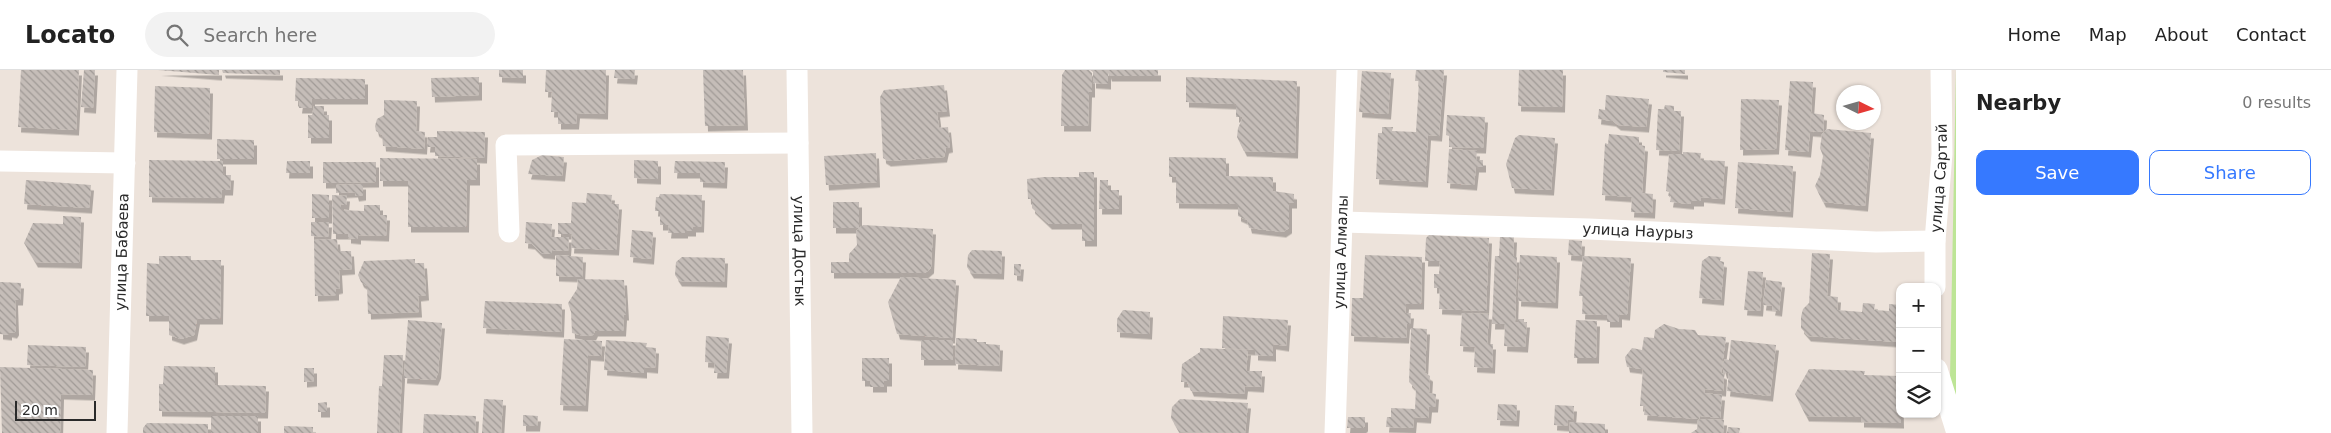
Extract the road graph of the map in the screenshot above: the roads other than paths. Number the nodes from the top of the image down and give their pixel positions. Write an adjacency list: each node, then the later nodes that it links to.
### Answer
1 (127, 70): 7 (street, улица Бабаева)
2 (797, 70): 5 (street, улица Достык)
3 (1347, 70): 8 (street, улица Алмалы)
4 (1941, 70): 10 (street, улица Сартай)
5 (798, 143): 9 (street); 15 (street, улица Достык)
6 (0, 161): 7 (street)
7 (125, 163): 14 (street, улица Бабаева)
8 (1342, 222): 10 (street, улица Наурыз); 16 (street, улица Алмалы)
9 (509, 232)
10 (1936, 241): 11 (street, улица Сартай)
11 (1935, 283)
12 (1938, 373): 13 (street)
13 (1956, 430)
14 (117, 433)
15 (802, 433)
16 (1335, 433)

